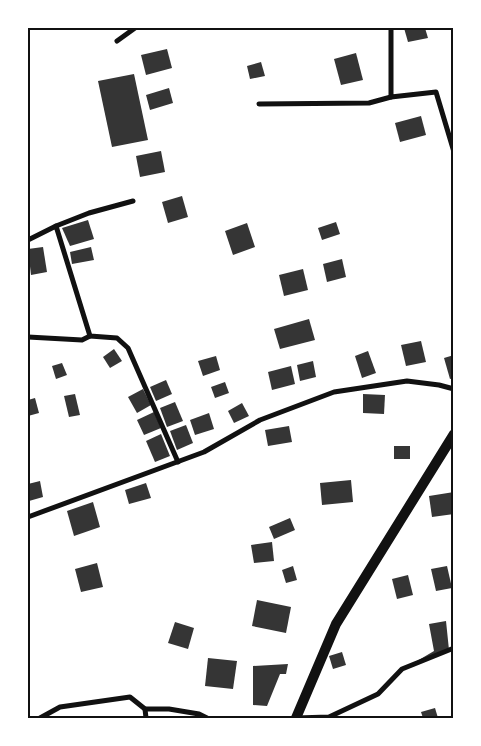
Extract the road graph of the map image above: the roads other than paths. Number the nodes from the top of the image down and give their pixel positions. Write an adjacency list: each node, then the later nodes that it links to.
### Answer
1 (135, 28): 3 (street)
2 (391, 28): 4 (street)
3 (117, 41)
4 (391, 97): 5 (street); 6 (street)
5 (258, 104)
6 (454, 152)
7 (133, 201): 8 (street)
8 (56, 226): 9 (street); 10 (street)
9 (28, 240)
10 (90, 336): 11 (street); 14 (street)
11 (28, 337)
12 (454, 389): 14 (street)
13 (454, 434): 21 (main road)
14 (178, 462): 15 (street)
15 (28, 517)
16 (454, 648): 21 (street)
17 (145, 709): 18 (street); 19 (street); 20 (street)
18 (40, 718)
19 (146, 718)
20 (207, 718)
21 (296, 718)

